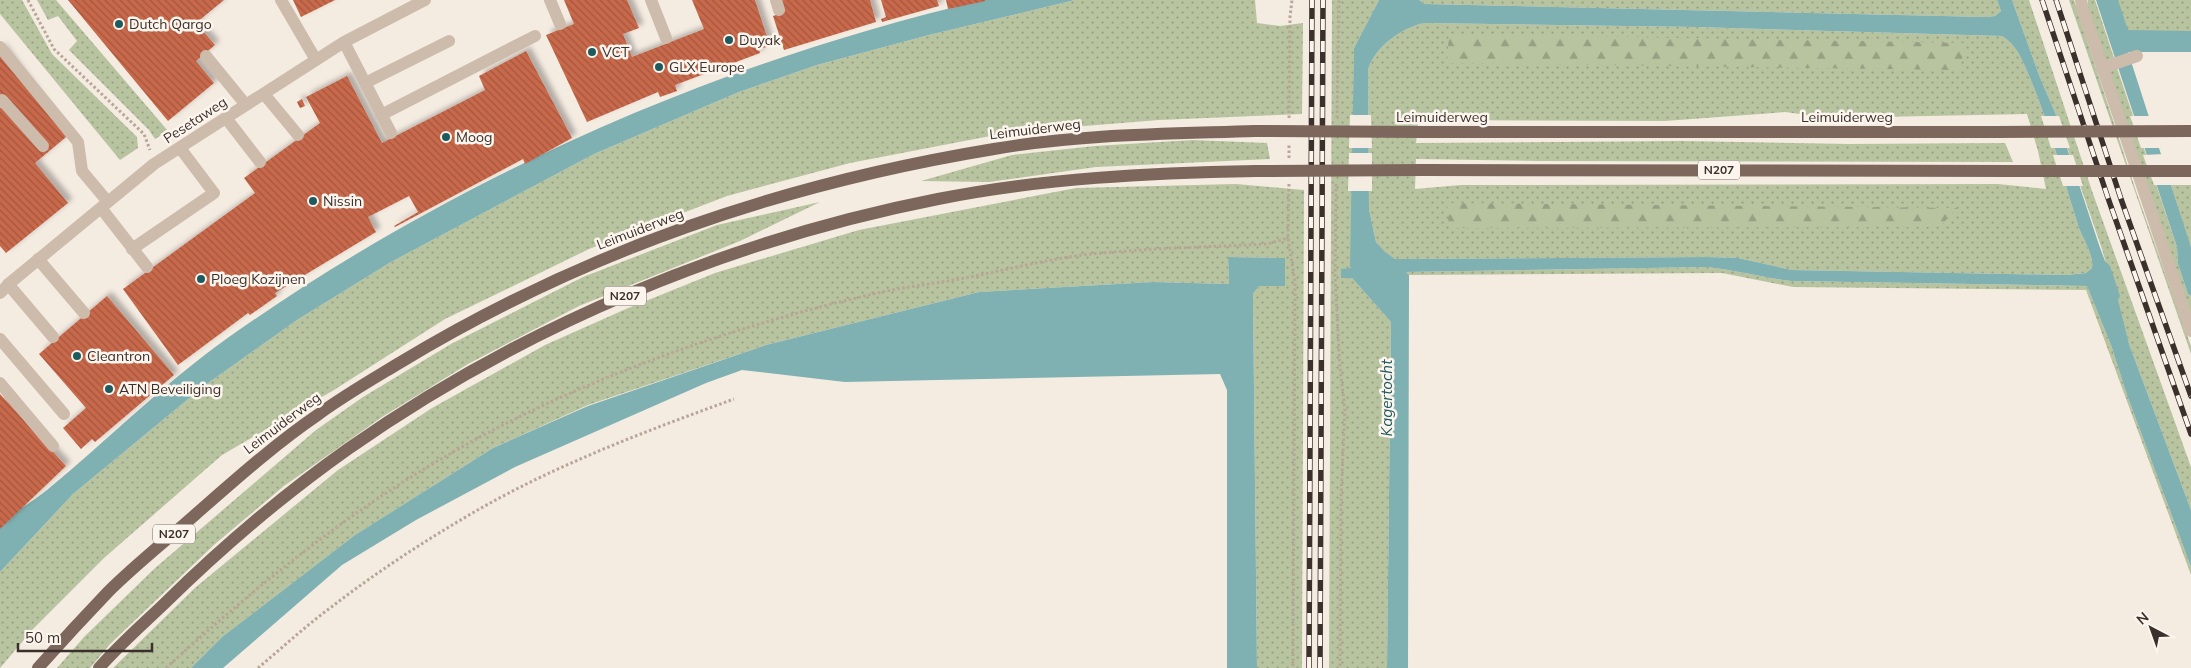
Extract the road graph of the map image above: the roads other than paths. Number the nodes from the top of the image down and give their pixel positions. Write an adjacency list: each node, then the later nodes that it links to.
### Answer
1 (281, 0): 14 (street)
2 (425, 0): 10 (street, Pesetaweg)
3 (550, 0): 6 (street)
4 (651, 0): 8 (street)
5 (2081, 0): 15 (street)
6 (560, 24)
7 (535, 36): 20 (street)
8 (666, 38)
9 (449, 41): 16 (street)
10 (344, 42): 14 (street, Pesetaweg); 16 (street)
11 (0, 47): 29 (street)
12 (206, 56): 19 (street)
13 (2138, 56): 15 (street)
14 (316, 60): 17 (street, Pesetaweg)
15 (2108, 66): 35 (street)
16 (365, 83): 20 (street)
17 (264, 94): 19 (street, Pesetaweg); 24 (street)
18 (0, 102): 25 (street)
19 (246, 105): 21 (street, Pesetaweg)
20 (381, 115): 23 (street)
21 (226, 118): 26 (street, Pesetaweg); 27 (street)
22 (2191, 131): 41 (main road, Leimuiderweg / N207, bridge)
23 (391, 133)
24 (298, 135)
25 (43, 146)
26 (180, 148): 29 (street, Pesetaweg); 30 (street)
27 (260, 162)
28 (2191, 171): 42 (main road, N207, bridge)
29 (105, 205): 30 (street); 31 (street, Pesetaweg)
30 (132, 248): 32 (street)
31 (38, 259): 33 (street, Pesetaweg); 34 (street)
32 (147, 267)
33 (4, 288): 36 (street)
34 (84, 313)
35 (2191, 331)
36 (53, 337)
37 (0, 339): 39 (street)
38 (0, 383): 40 (street)
39 (64, 414)
40 (53, 446)
41 (38, 668)
42 (99, 668)

